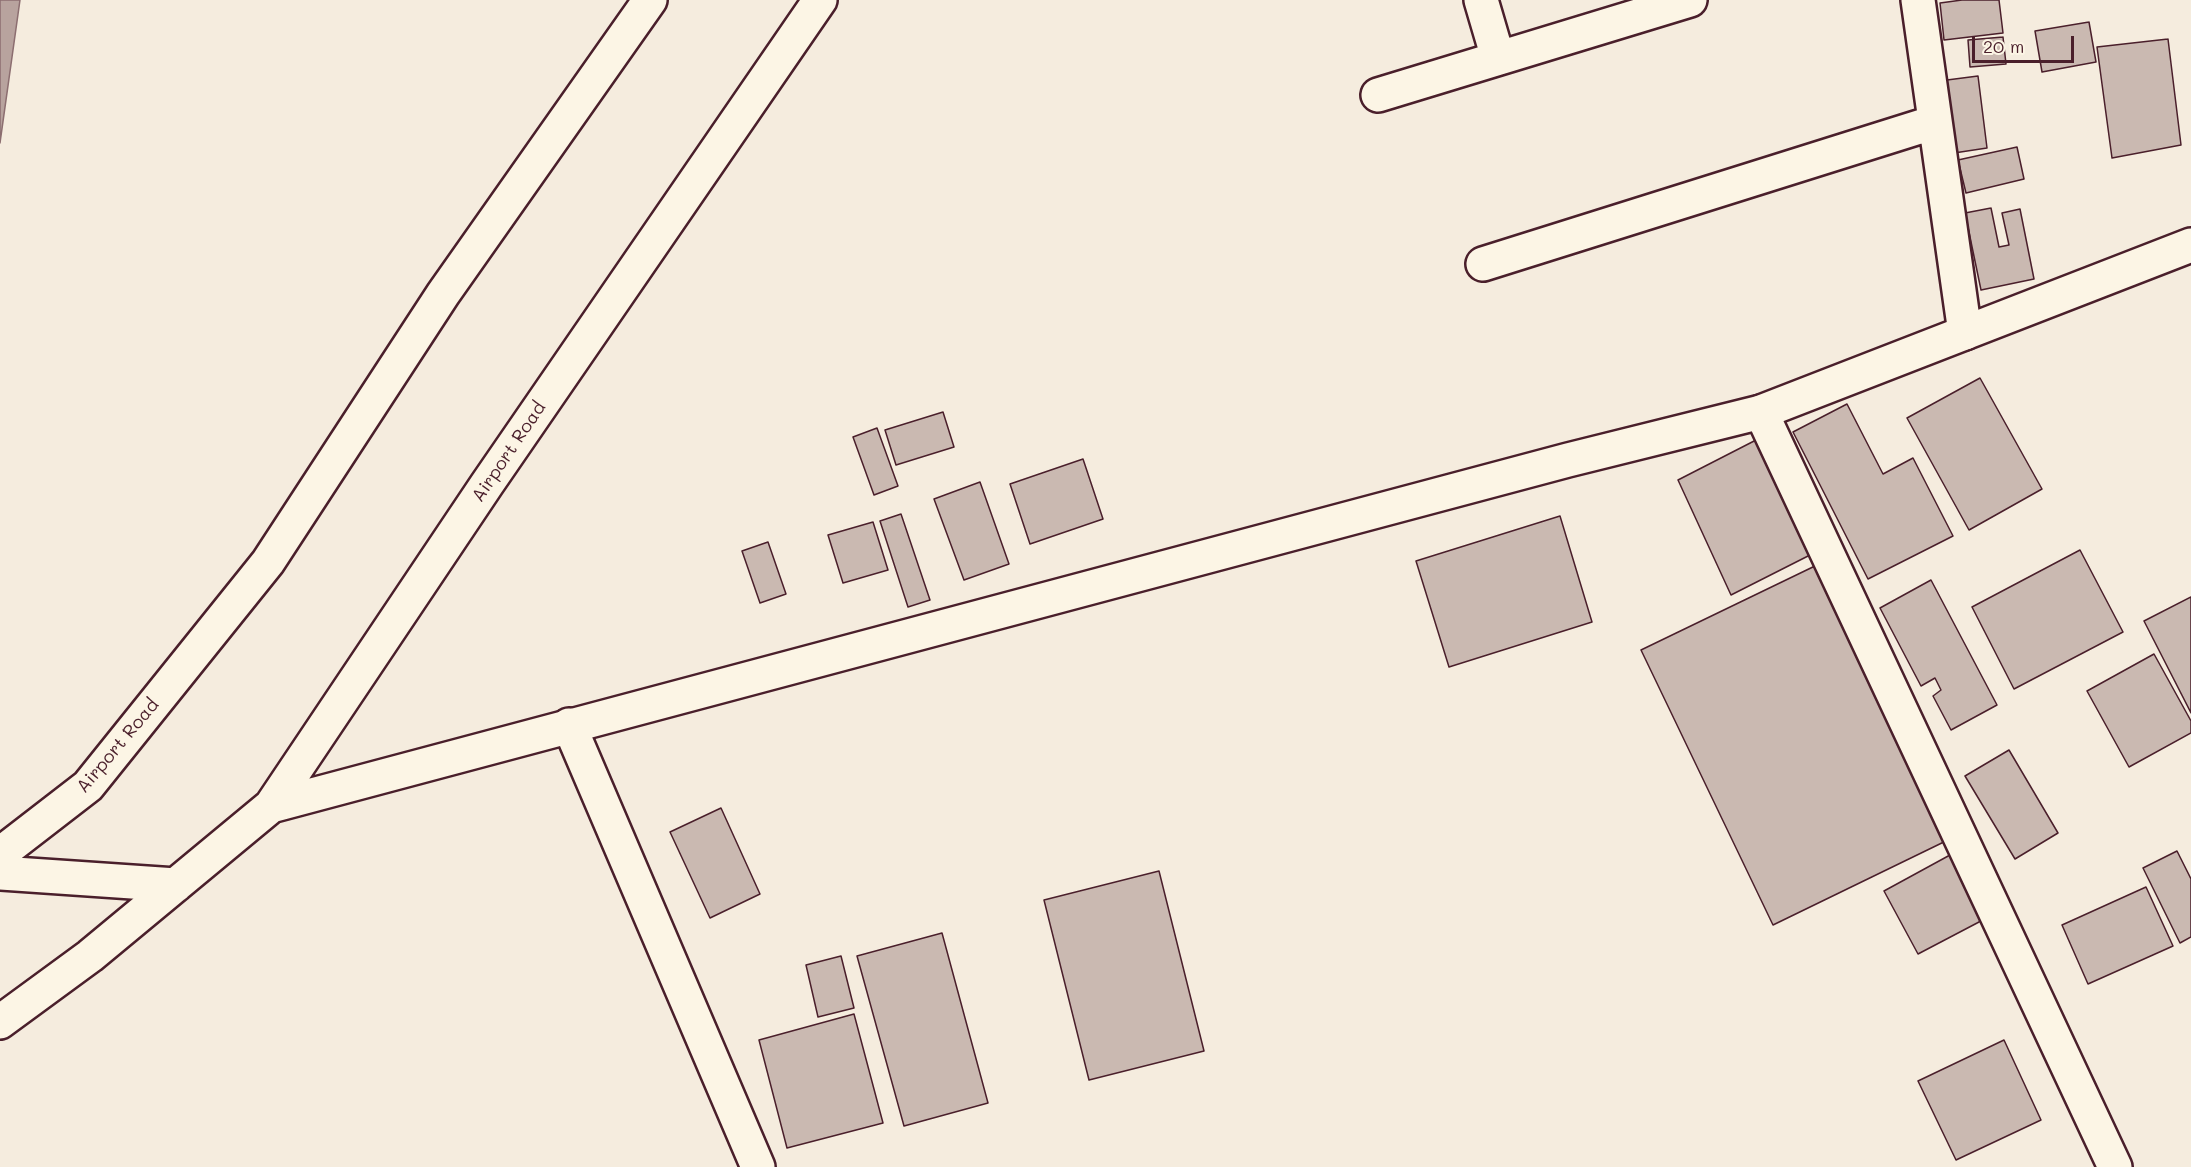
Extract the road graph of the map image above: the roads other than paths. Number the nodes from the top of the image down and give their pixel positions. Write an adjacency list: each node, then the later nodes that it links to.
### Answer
1 (650, 0): 15 (street, Airport Road)
2 (820, 0): 14 (street, Airport Road)
3 (1481, 0): 6 (street)
4 (1917, 0): 8 (street)
5 (1670, 3): 6 (street)
6 (1498, 58): 7 (street)
7 (1378, 95)
8 (1935, 122): 10 (street); 11 (street)
9 (2191, 245): 11 (street)
10 (1483, 264)
11 (1965, 333): 12 (street)
12 (1761, 412): 13 (street); 20 (street)
13 (569, 725): 14 (street); 19 (street)
14 (271, 806): 17 (street, Airport Road)
15 (0, 854)
16 (0, 873): 17 (street)
17 (176, 885): 18 (street, Airport Road)
18 (0, 1022)
19 (758, 1167)
20 (2115, 1167)

